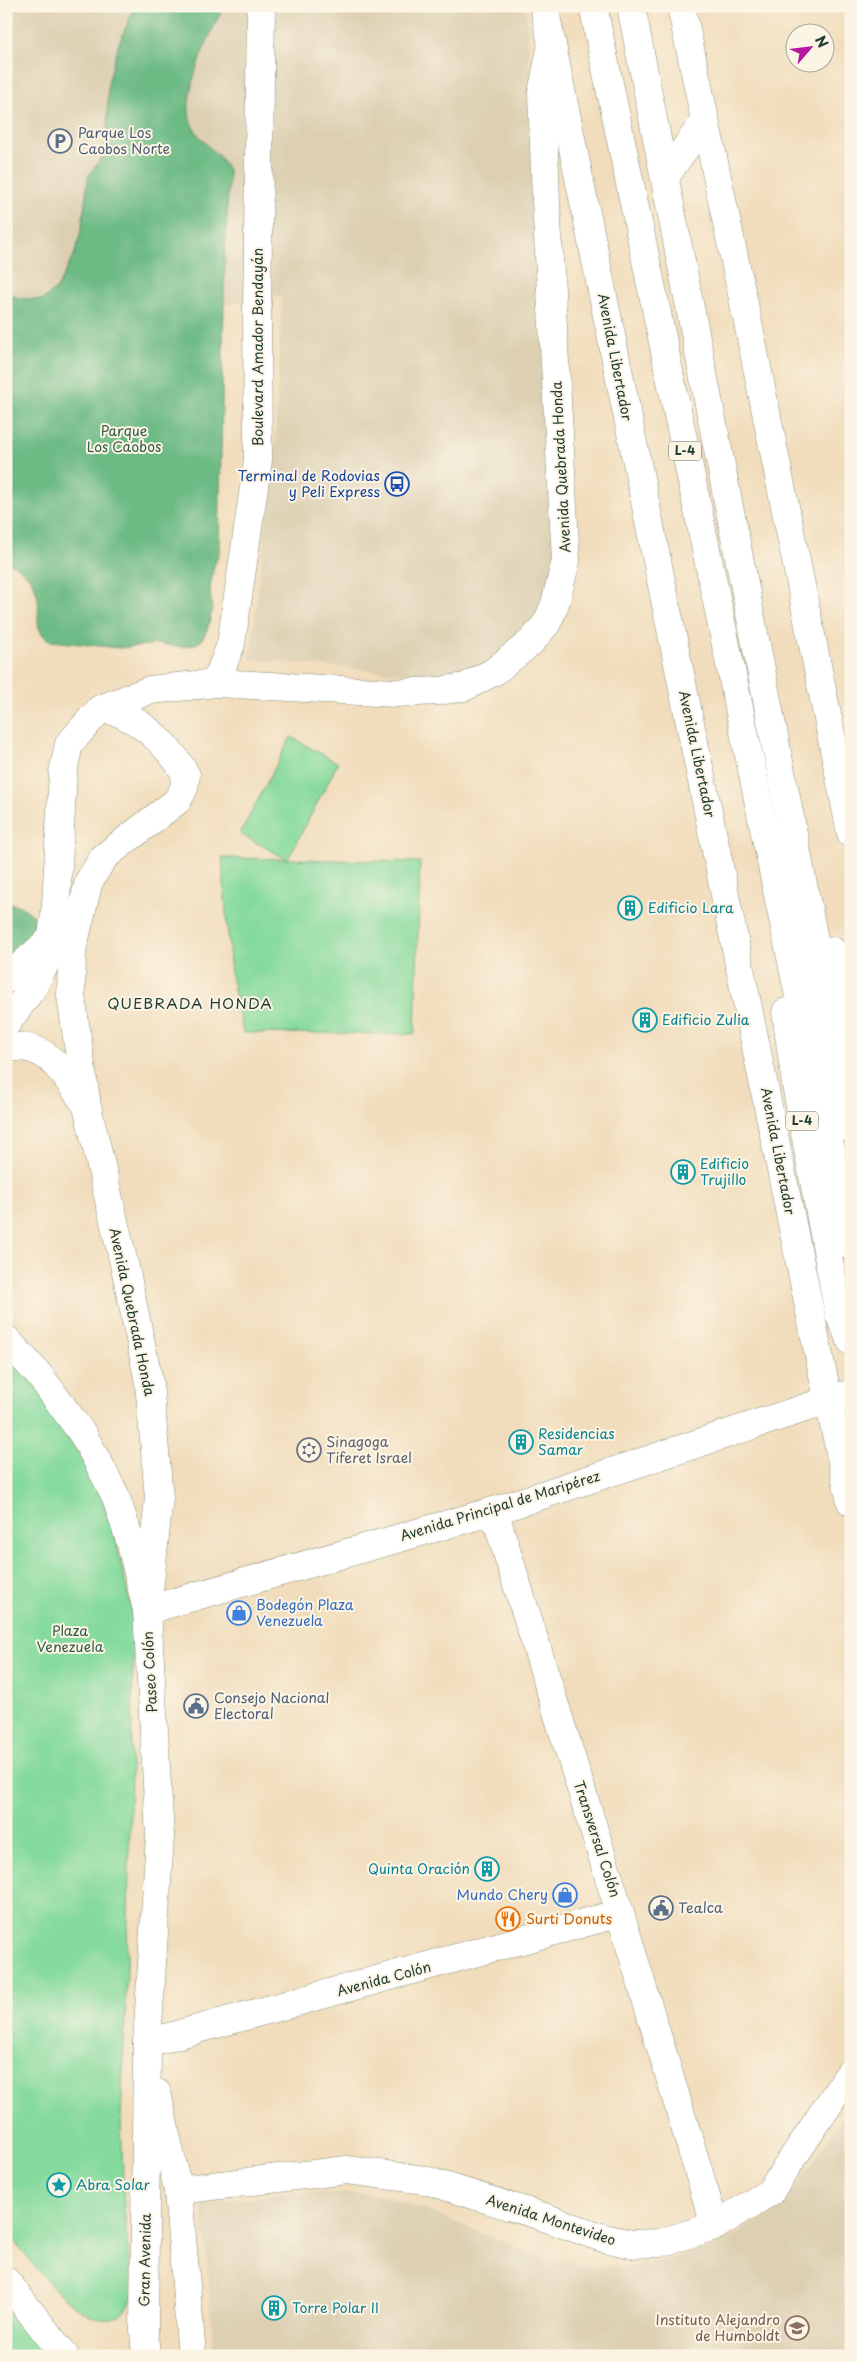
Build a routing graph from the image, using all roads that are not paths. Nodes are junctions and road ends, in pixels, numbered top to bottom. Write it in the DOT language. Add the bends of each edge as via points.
graph roads {
  1 [pos="260,6"];
  2 [pos="544,6"];
  3 [pos="593,6"];
  4 [pos="631,6"];
  5 [pos="681,6"];
  6 [pos="552,44"];
  7 [pos="705,120"];
  8 [pos="665,177"];
  9 [pos="762,676"];
  10 [pos="216,683"];
  11 [pos="100,709"];
  12 [pos="851,833"];
  13 [pos="778,896"];
  14 [pos="799,933"];
  15 [pos="52,938"];
  16 [pos="6,979"];
  17 [pos="851,1022"];
  18 [pos="6,1024"];
  19 [pos="6,1048"];
  20 [pos="87,1106"];
  21 [pos="851,1129"];
  22 [pos="851,1246"];
  23 [pos="6,1339"];
  24 [pos="851,1341"];
  25 [pos="840,1396"];
  26 [pos="844,1431"];
  27 [pos="851,1502"];
  28 [pos="494,1511"];
  29 [pos="147,1610"];
  30 [pos="620,1913"];
  31 [pos="147,2043"];
  32 [pos="851,2070"];
  33 [pos="178,2190"];
  34 [pos="715,2226"];
  35 [pos="6,2281"];
  36 [pos="66,2356"];
  37 [pos="146,2356"];
  38 [pos="192,2356"];
  1 -- 10 [label="street, Boulevard Amador Bendayán" via="258,460 230,644"];
  2 -- 6 [label="street, Avenida Libertador / L-4"];
  3 -- 13 [label="street, L-4"];
  4 -- 8 [label="street, L-4"];
  5 -- 7 [label="street"];
  6 -- 10 [label="street, Avenida Quebrada Honda" via="542,103 566,561 547,623 531,642 495,671 465,687 395,693"];
  6 -- 25 [label="street, Avenida Libertador / L-4"];
  7 -- 8 [label="street"];
  7 -- 12 [label="street"];
  8 -- 9 [label="street, L-4"];
  9 -- 14 [label="street, L-4"];
  9 -- 17 [label="street, L-4" via="784,748"];
  10 -- 11 [label="street, Avenida Quebrada Honda" via="150,690"];
  11 -- 15 [label="street, Avenida Quebrada Honda" via="69,744 63,772"];
  11 -- 20 [label="street, Avenida Quebrada Honda" via="121,713 158,740 186,775 177,801 104,857 89,881 72,951 70,996"];
  13 -- 14 [label="street, L-4"];
  13 -- 24 [label="street, L-4" via="780,971 796,1085 839,1314"];
  14 -- 21 [label="street, L-4"];
  14 -- 22 [label="street, L-4"];
  15 -- 16 [label="street"];
  15 -- 18 [label="street" via="34,986"];
  19 -- 20 [label="street, Avenida Quebrada Honda" via="27,1047 42,1052 53,1061"];
  20 -- 29 [label="street, Avenida Quebrada Honda" via="148,1382 159,1498"];
  23 -- 29 [label="street, Paseo Colón" via="40,1376 98,1460 130,1540"];
  25 -- 26 [label="street, Avenida Libertador / L-4"];
  25 -- 28 [label="street, Avenida Principal de Maripérez"];
  26 -- 27 [label="street, Avenida Libertador / L-4"];
  28 -- 29 [label="street, Avenida Principal de Maripérez"];
  28 -- 30 [label="street, Transversal Colón"];
  29 -- 31 [label="street, Paseo Colón" via="160,1836"];
  30 -- 31 [label="street, Avenida Colón"];
  30 -- 34 [label="street, Transversal Colón"];
  31 -- 33 [label="street"];
  31 -- 37 [label="street, Gran Avenida"];
  32 -- 34 [label="street, Avenida Montevideo" via="770,2192"];
  33 -- 34 [label="street, Avenida Montevideo" via="347,2170 426,2180 600,2237 632,2244 659,2243"];
  33 -- 38 [label="street"];
  35 -- 36 [label="street"];
}
